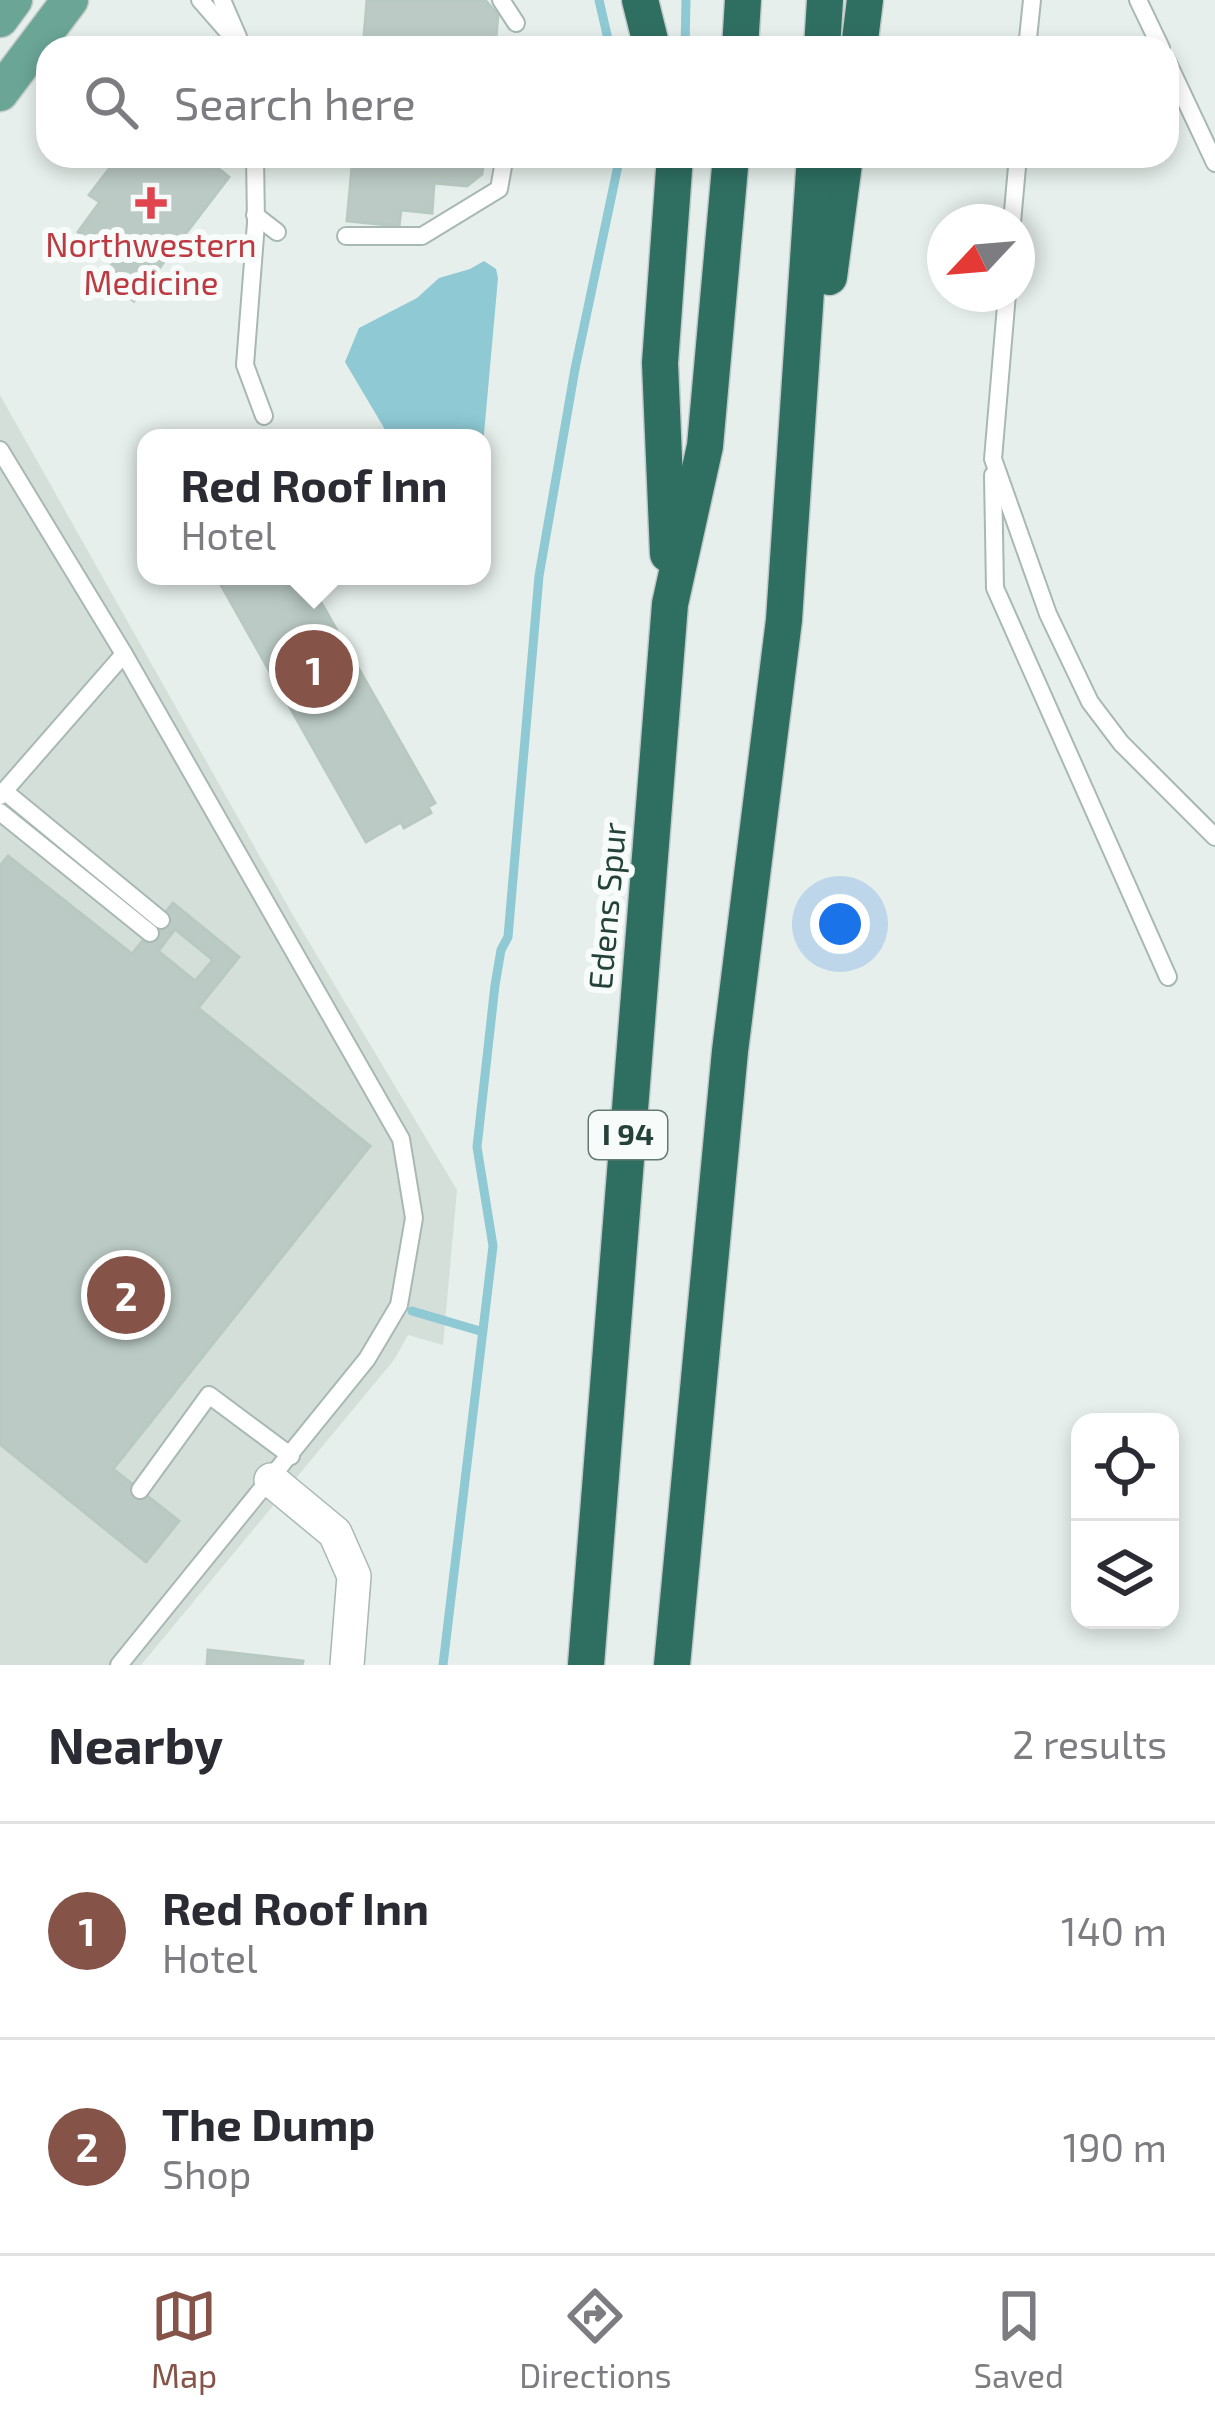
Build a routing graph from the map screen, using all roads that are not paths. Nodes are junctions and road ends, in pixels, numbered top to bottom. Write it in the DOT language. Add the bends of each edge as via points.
graph roads {
  1 [pos="14,0"];
  2 [pos="70,0"];
  3 [pos="221,0"];
  4 [pos="501,0"];
  5 [pos="640,0"];
  6 [pos="743,0"];
  7 [pos="825,0"];
  8 [pos="865,0"];
  9 [pos="1032,0"];
  10 [pos="1138,0"];
  11 [pos="196,6"];
  12 [pos="0,19"];
  13 [pos="516,23"];
  14 [pos="43,36"];
  15 [pos="230,36"];
  16 [pos="238,36"];
  17 [pos="649,36"];
  18 [pos="741,36"];
  19 [pos="823,36"];
  20 [pos="860,36"];
  21 [pos="1028,36"];
  22 [pos="1155,36"];
  23 [pos="36,45"];
  24 [pos="1179,86"];
  25 [pos="0,93"];
  26 [pos="1215,163"];
  27 [pos="255,168"];
  28 [pos="503,168"];
  29 [pos="674,168"];
  30 [pos="730,168"];
  31 [pos="814,168"];
  32 [pos="843,168"];
  33 [pos="1017,168"];
  34 [pos="1014,204"];
  35 [pos="256,214"];
  36 [pos="277,232"];
  37 [pos="346,236"];
  38 [pos="1005,312"];
  39 [pos="264,416"];
  40 [pos="0,450"];
  41 [pos="993,459"];
  42 [pos="670,604"];
  43 [pos="784,620"];
  44 [pos="124,654"];
  45 [pos="2,794"];
  46 [pos="0,812"];
  47 [pos="1215,837"];
  48 [pos="1168,977"];
  49 [pos="281,1468"];
  50 [pos="140,1490"];
  51 [pos="119,1665"];
  52 [pos="346,1665"];
  53 [pos="586,1665"];
  54 [pos="672,1665"];
  1 -- 12 [label="main road"];
  2 -- 14 [label="main road"];
  3 -- 16 [label="lane"];
  4 -- 13 [label="lane"];
  5 -- 17 [label="highway"];
  6 -- 18 [label="highway"];
  7 -- 19 [label="highway"];
  8 -- 20 [label="highway"];
  9 -- 21 [label="lane"];
  10 -- 22 [label="lane"];
  11 -- 15 [label="lane"];
  23 -- 25 [label="main road"];
  24 -- 26 [label="lane"];
  27 -- 35 [label="lane"];
  28 -- 37 [label="lane" via="500,189 422,236"];
  29 -- 42 [label="highway" via="660,363"];
  30 -- 42 [label="highway, Edens Spur / I 94" via="705,446"];
  31 -- 43 [label="highway"];
  32 -- 43 [label="highway"];
  33 -- 34 [label="lane"];
  35 -- 36 [label="lane"];
  35 -- 39 [label="lane" via="245,365"];
  38 -- 41 [label="lane"];
  40 -- 44 [label="lane"];
  41 -- 47 [label="lane" via="1048,614 1090,702"];
  41 -- 48 [label="lane" via="995,588"];
  42 -- 53 [label="highway, Edens Spur / I 94"];
  43 -- 54 [label="highway" via="730,1052"];
  44 -- 45 [label="lane"];
  44 -- 49 [label="lane" via="401,1138 414,1218 399,1305"];
  45 -- 46 [label="lane" via="155,926"];
  49 -- 50 [label="lane" via="209,1395"];
  49 -- 51 [label="lane"];
  49 -- 52 [label="street" via="335,1533 354,1576"];
}
